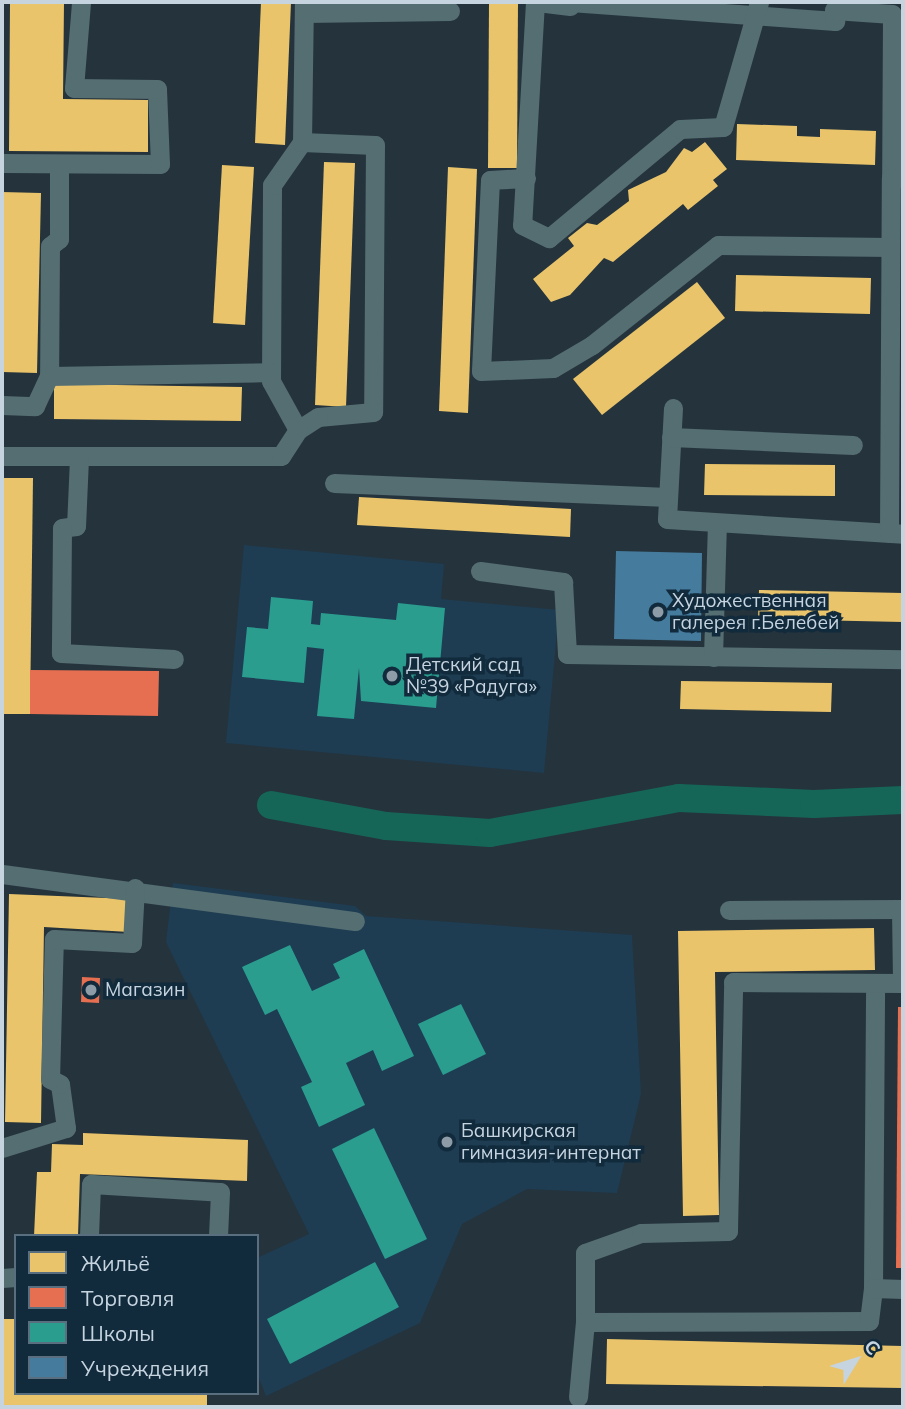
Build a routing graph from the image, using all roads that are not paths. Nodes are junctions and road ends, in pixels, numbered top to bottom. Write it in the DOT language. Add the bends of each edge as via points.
graph roads {
  1 [pos="81,2"];
  2 [pos="570,4"];
  3 [pos="304,7"];
  4 [pos="759,8"];
  5 [pos="450,11"];
  6 [pos="302,142"];
  7 [pos="2,163"];
  8 [pos="60,164"];
  9 [pos="526,178"];
  10 [pos="897,178"];
  11 [pos="890,247"];
  12 [pos="271,372"];
  13 [pos="49,376"];
  14 [pos="2,405"];
  15 [pos="673,408"];
  16 [pos="298,430"];
  17 [pos="671,437"];
  18 [pos="853,445"];
  19 [pos="2,456"];
  20 [pos="79,458"];
  21 [pos="334,482"];
  22 [pos="668,497"];
  23 [pos="717,523"];
  24 [pos="896,533"];
  25 [pos="480,571"];
  26 [pos="713,657"];
  27 [pos="174,659"];
  28 [pos="903,660"];
  29 [pos="2,874"];
  30 [pos="135,888"];
  31 [pos="729,910"];
  32 [pos="355,921"];
  33 [pos="875,983"];
  34 [pos="903,983"];
  35 [pos="2,1148"];
  36 [pos="89,1234"];
  37 [pos="218,1234"];
  38 [pos="873,1288"];
  39 [pos="903,1289"];
  40 [pos="585,1322"];
  41 [pos="578,1397"];
  1 -- 8 [label="street" via="74,88 157,89 160,164"];
  2 -- 4 [label="street"];
  2 -- 9 [label="street" via="535,2"];
  3 -- 5 [label="street"];
  3 -- 6 [label="street"];
  4 -- 9 [label="street" via="723,127 680,129 549,238 522,225"];
  4 -- 10 [label="street" via="835,20 834,10 892,14"];
  6 -- 12 [label="street" via="272,185"];
  6 -- 16 [label="street" via="375,145 373,412 318,417"];
  7 -- 8 [label="street"];
  8 -- 13 [label="street" via="59,239 50,246"];
  9 -- 11 [label="street" via="490,180 481,371 553,368 592,345 718,245"];
  10 -- 11 [label="street"];
  11 -- 24 [label="street"];
  12 -- 13 [label="street"];
  12 -- 16 [label="street"];
  13 -- 14 [label="street" via="35,405"];
  15 -- 17 [label="street"];
  16 -- 20 [label="street" via="281,456"];
  17 -- 18 [label="street"];
  17 -- 22 [label="street"];
  19 -- 20 [label="street"];
  20 -- 27 [label="street" via="76,526 62,528 61,653"];
  21 -- 22 [label="street"];
  22 -- 23 [label="street" via="667,519"];
  23 -- 24 [label="street"];
  23 -- 26 [label="street"];
  25 -- 26 [label="street" via="563,582 567,654"];
  26 -- 28 [label="street"];
  29 -- 30 [label="street"];
  30 -- 32 [label="street"];
  30 -- 35 [label="street" via="132,943 54,939 50,1079 60,1084 66,1128"];
  31 -- 34 [label="street" via="901,909"];
  33 -- 34 [label="street"];
  33 -- 38 [label="street"];
  33 -- 40 [label="street" via="733,982 728,1231 641,1233 585,1253"];
  36 -- 37 [label="street" via="91,1184 220,1192"];
  38 -- 39 [label="street"];
  38 -- 40 [label="street" via="869,1321"];
  40 -- 41 [label="street"];
}
